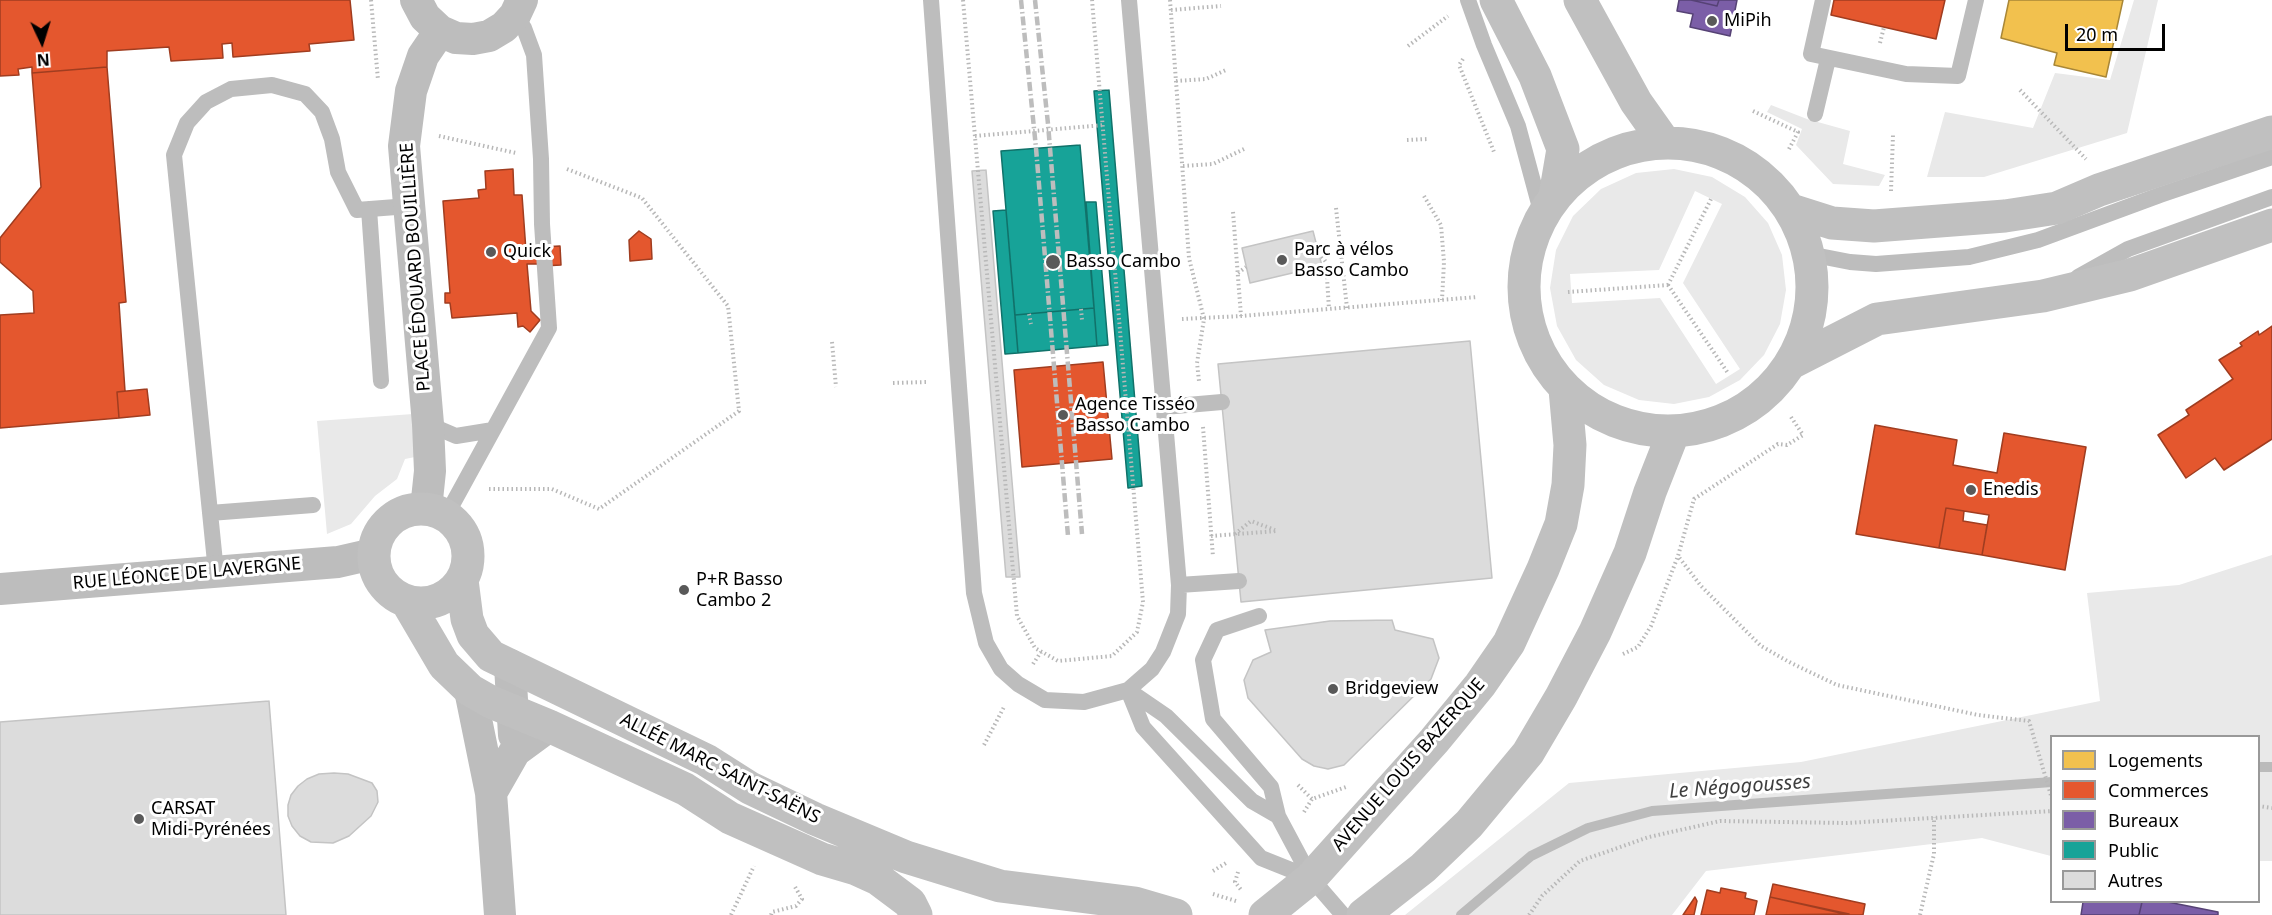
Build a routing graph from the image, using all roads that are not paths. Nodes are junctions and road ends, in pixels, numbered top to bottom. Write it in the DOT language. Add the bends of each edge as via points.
graph roads {
  1 [pos="416,0"];
  2 [pos="931,0"];
  3 [pos="1129,0"];
  4 [pos="1468,0"];
  5 [pos="1496,0"];
  6 [pos="1580,0"];
  7 [pos="1823,0"];
  8 [pos="1976,0"];
  9 [pos="519,8"];
  10 [pos="440,31"];
  11 [pos="1828,58"];
  12 [pos="1815,114"];
  13 [pos="2272,132"];
  14 [pos="1665,143"];
  15 [pos="2272,158"];
  16 [pos="2272,197"];
  17 [pos="410,206"];
  18 [pos="1549,206"];
  19 [pos="369,209"];
  20 [pos="1791,210"];
  21 [pos="2272,225"];
  22 [pos="1809,254"];
  23 [pos="2043,296"];
  24 [pos="1791,363"];
  25 [pos="381,381"];
  26 [pos="1565,389"];
  27 [pos="1222,402"];
  28 [pos="1164,407"];
  29 [pos="428,424"];
  30 [pos="493,430"];
  31 [pos="1674,431"];
  32 [pos="313,505"];
  33 [pos="436,512"];
  34 [pos="210,513"];
  35 [pos="374,554"];
  36 [pos="216,572"];
  37 [pos="462,580"];
  38 [pos="1239,581"];
  39 [pos="1179,585"];
  40 [pos="0,589"];
  41 [pos="407,602"];
  42 [pos="1259,616"];
  43 [pos="510,665"];
  44 [pos="470,690"];
  45 [pos="1128,690"];
  46 [pos="513,711"];
  47 [pos="549,726"];
  48 [pos="515,751"];
  49 [pos="490,793"];
  50 [pos="1278,816"];
  51 [pos="1311,878"];
  52 [pos="1251,904"];
  53 [pos="500,915"];
  54 [pos="916,915"];
  55 [pos="1176,915"];
  56 [pos="1292,915"];
  57 [pos="1343,915"];
  58 [pos="1363,915"];
  1 -- 10 [label="street" via="424,17"];
  2 -- 45 [label="lane" via="974,593 986,644 1001,669 1045,700 1084,702"];
  3 -- 28 [label="lane"];
  4 -- 18 [label="lane"];
  5 -- 18 [label="main road" via="1534,76 1563,149"];
  6 -- 14 [label="main road" via="1631,93"];
  7 -- 11 [label="lane" via="1811,54"];
  8 -- 11 [label="lane" via="1958,76 1906,74"];
  9 -- 10 [label="street" via="504,27 489,36 456,38"];
  9 -- 30 [label="lane" via="534,56 549,328"];
  10 -- 17 [label="street, PLACE ÉDOUARD BOUILLIÈRE" via="423,56 411,91 404,146"];
  11 -- 12 [label="lane"];
  13 -- 20 [label="main road" via="2057,208 2015,215 1886,225 1832,223"];
  14 -- 18 [label="main road" via="1631,147 1597,162 1576,176"];
  14 -- 20 [label="main road" via="1699,146 1731,157 1765,180"];
  15 -- 22 [label="lane" via="2038,240 1969,257 1876,264"];
  16 -- 23 [label="lane" via="2128,249"];
  17 -- 19 [label="lane"];
  17 -- 29 [label="street, PLACE ÉDOUARD BOUILLIÈRE"];
  18 -- 26 [label="main road" via="1531,240 1524,272 1526,312 1535,344"];
  19 -- 25 [label="lane"];
  19 -- 34 [label="lane" via="357,210 338,172 322,112 305,94 272,85 231,89 206,102 187,123 174,155"];
  20 -- 22 [label="main road"];
  21 -- 23 [label="main road" via="2130,274"];
  22 -- 24 [label="main road" via="1813,287 1807,329"];
  23 -- 24 [label="main road" via="1877,320"];
  24 -- 31 [label="main road" via="1751,406 1713,424"];
  26 -- 31 [label="main road" via="1609,419 1638,428"];
  26 -- 51 [label="main road, AVENUE LOUIS BAZERQUE" via="1570,445 1561,524 1509,643 1434,741"];
  27 -- 28 [label="lane"];
  28 -- 39 [label="lane"];
  29 -- 30 [label="lane" via="456,436"];
  29 -- 33 [label="street, PLACE ÉDOUARD BOUILLIÈRE"];
  30 -- 33 [label="lane" via="465,483"];
  31 -- 58 [label="main road" via="1630,553 1595,632 1528,753 1469,824 1423,868"];
  32 -- 34 [label="lane"];
  33 -- 35 [label="main road" via="407,511 390,520 379,536"];
  33 -- 37 [label="main road" via="455,522 466,541 469,561"];
  34 -- 36 [label="lane"];
  35 -- 36 [label="street, RUE LÉONCE DE LAVERGNE" via="338,562"];
  35 -- 41 [label="main road" via="382,583"];
  36 -- 40 [label="street, RUE LÉONCE DE LAVERGNE"];
  37 -- 41 [label="main road" via="452,593 438,601"];
  37 -- 43 [label="main road, ALLÉE MARC SAINT-SAËNS" via="473,635 491,656"];
  38 -- 39 [label="lane"];
  39 -- 45 [label="lane" via="1178,614 1163,652 1152,669"];
  41 -- 44 [label="main road, ALLÉE MARC SAINT-SAËNS" via="444,665"];
  42 -- 50 [label="lane" via="1218,630 1203,660 1213,719 1271,787"];
  43 -- 46 [label="street"];
  43 -- 55 [label="main road, ALLÉE MARC SAINT-SAËNS" via="706,760 750,788 906,857 1000,886 1135,903"];
  44 -- 46 [label="main road, ALLÉE MARC SAINT-SAËNS"];
  44 -- 49 [label="street"];
  45 -- 50 [label="lane" via="1166,716 1252,801"];
  45 -- 51 [label="lane" via="1143,727 1261,858"];
  46 -- 47 [label="main road, ALLÉE MARC SAINT-SAËNS"];
  46 -- 48 [label="street"];
  47 -- 48 [label="street"];
  47 -- 54 [label="main road, ALLÉE MARC SAINT-SAËNS" via="685,789 729,818 878,879 909,903"];
  48 -- 49 [label="street"];
  49 -- 53 [label="street"];
  50 -- 51 [label="lane"];
  51 -- 52 [label="main road, AVENUE LOUIS BAZERQUE"];
  51 -- 56 [label="street"];
  51 -- 57 [label="lane"];
}
